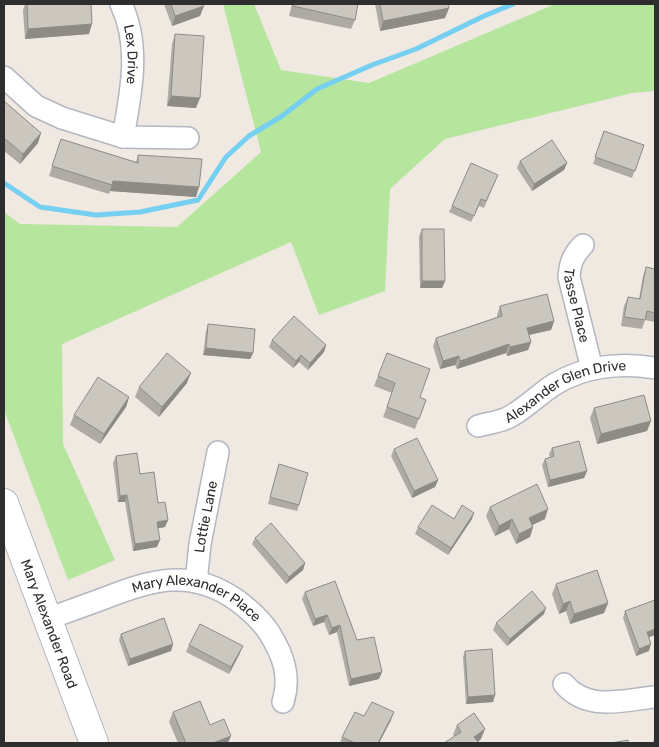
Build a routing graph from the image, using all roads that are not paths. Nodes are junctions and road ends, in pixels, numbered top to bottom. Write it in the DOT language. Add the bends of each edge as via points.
graph roads {
  1 [pos="121,4"];
  2 [pos="4,77"];
  3 [pos="123,137"];
  4 [pos="188,138"];
  5 [pos="583,245"];
  6 [pos="655,368"];
  7 [pos="592,369"];
  8 [pos="478,426"];
  9 [pos="218,452"];
  10 [pos="4,503"];
  11 [pos="196,582"];
  12 [pos="48,619"];
  13 [pos="564,684"];
  14 [pos="655,697"];
  15 [pos="283,702"];
  16 [pos="94,743"];
  1 -- 3 [label="street, Lex Drive" via="129,24 133,74"];
  2 -- 3 [label="street" via="36,106 62,118"];
  3 -- 4 [label="street"];
  5 -- 7 [label="street, Tasse Place" via="570,264 569,277"];
  6 -- 7 [label="street, Alexander Glen Drive" via="627,365"];
  7 -- 8 [label="street, Alexander Glen Drive" via="554,384 510,417"];
  9 -- 11 [label="street, Lottie Lane"];
  10 -- 12 [label="street, Mary Alexander Road"];
  11 -- 12 [label="street, Mary Alexander Place" via="150,582"];
  11 -- 15 [label="street, Mary Alexander Place" via="230,595 249,608 266,627 279,648 287,676"];
  12 -- 16 [label="street, Mary Alexander Road"];
  13 -- 14 [label="street" via="587,701 602,703"];
}
